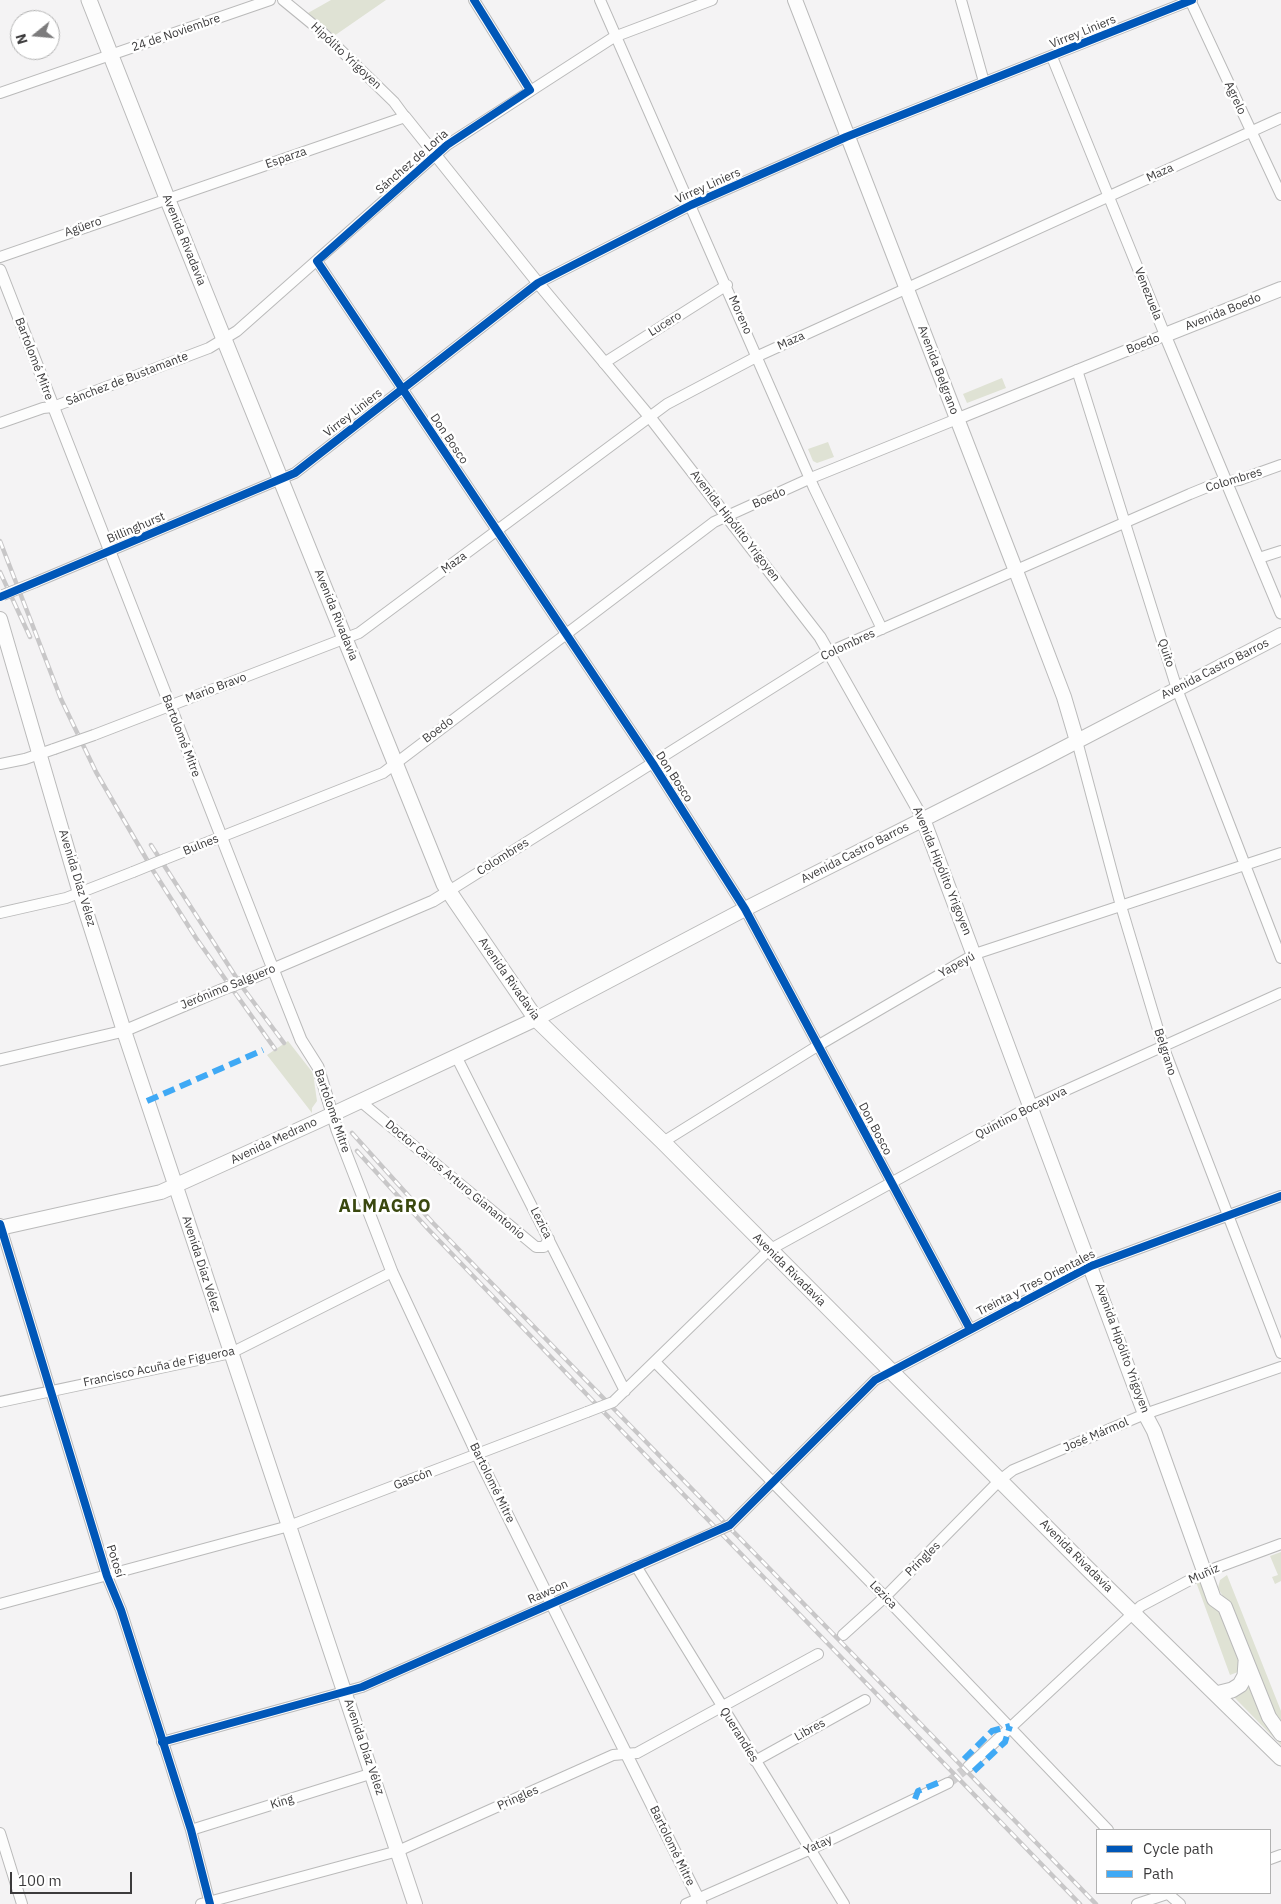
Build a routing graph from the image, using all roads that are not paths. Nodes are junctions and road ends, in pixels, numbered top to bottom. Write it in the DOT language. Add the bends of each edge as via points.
graph roads {
  1 [pos="90,0"];
  2 [pos="270,0"];
  3 [pos="283,0"];
  4 [pos="474,0"];
  5 [pos="600,0"];
  6 [pos="712,0"];
  7 [pos="795,0"];
  8 [pos="961,0"];
  9 [pos="1191,0"];
  10 [pos="614,37"];
  11 [pos="111,56"];
  12 [pos="1052,57"];
  13 [pos="984,82"];
  14 [pos="530,90"];
  15 [pos="0,93"];
  16 [pos="405,117"];
  17 [pos="1281,118"];
  18 [pos="1250,132"];
  19 [pos="846,137"];
  20 [pos="436,155"];
  21 [pos="1281,195"];
  22 [pos="1108,197"];
  23 [pos="167,198"];
  24 [pos="691,205"];
  25 [pos="0,257"];
  26 [pos="317,261"];
  27 [pos="0,270"];
  28 [pos="538,283"];
  29 [pos="727,285"];
  30 [pos="1281,289"];
  31 [pos="906,290"];
  32 [pos="1165,335"];
  33 [pos="224,339"];
  34 [pos="758,356"];
  35 [pos="604,363"];
  36 [pos="1077,370"];
  37 [pos="402,389"];
  38 [pos="53,407"];
  39 [pos="649,416"];
  40 [pos="957,419"];
  41 [pos="0,424"];
  42 [pos="1281,465"];
  43 [pos="811,478"];
  44 [pos="281,479"];
  45 [pos="1228,482"];
  46 [pos="727,516"];
  47 [pos="1125,524"];
  48 [pos="497,532"];
  49 [pos="1281,551"];
  50 [pos="109,552"];
  51 [pos="1259,558"];
  52 [pos="1016,571"];
  53 [pos="2,596"];
  54 [pos="1281,612"];
  55 [pos="0,619"];
  56 [pos="882,629"];
  57 [pos="566,634"];
  58 [pos="1281,635"];
  59 [pos="345,639"];
  60 [pos="829,652"];
  61 [pos="1177,688"];
  62 [pos="1064,697"];
  63 [pos="169,706"];
  64 [pos="1068,712"];
  65 [pos="1117,720"];
  66 [pos="1077,741"];
  67 [pos="40,754"];
  68 [pos="1039,761"];
  69 [pos="396,762"];
  70 [pos="0,764"];
  71 [pos="652,764"];
  72 [pos="924,819"];
  73 [pos="220,837"];
  74 [pos="1281,853"];
  75 [pos="1245,865"];
  76 [pos="449,892"];
  77 [pos="80,893"];
  78 [pos="1121,906"];
  79 [pos="745,908"];
  80 [pos="0,913"];
  81 [pos="975,954"];
  82 [pos="1281,958"];
  83 [pos="273,969"];
  84 [pos="1281,993"];
  85 [pos="536,1019"];
  86 [pos="124,1031"];
  87 [pos="819,1045"];
  88 [pos="1163,1046"];
  89 [pos="456,1056"];
  90 [pos="0,1060"];
  91 [pos="360,1101"];
  92 [pos="1031,1106"];
  93 [pos="332,1115"];
  94 [pos="663,1142"];
  95 [pos="890,1182"];
  96 [pos="176,1187"];
  97 [pos="1281,1196"];
  98 [pos="1227,1215"];
  99 [pos="0,1226"];
  100 [pos="549,1239"];
  101 [pos="769,1250"];
  102 [pos="1091,1266"];
  103 [pos="392,1272"];
  104 [pos="970,1329"];
  105 [pos="231,1353"];
  106 [pos="1281,1353"];
  107 [pos="655,1362"];
  108 [pos="1281,1367"];
  109 [pos="891,1372"];
  110 [pos="52,1390"];
  111 [pos="625,1391"];
  112 [pos="0,1402"];
  113 [pos="1145,1414"];
  114 [pos="477,1454"];
  115 [pos="1000,1480"];
  116 [pos="773,1482"];
  117 [pos="289,1526"];
  118 [pos="1281,1544"];
  119 [pos="636,1566"];
  120 [pos="1205,1572"];
  121 [pos="107,1576"];
  122 [pos="885,1597"];
  123 [pos="552,1602"];
  124 [pos="0,1604"];
  125 [pos="1132,1612"];
  126 [pos="843,1635"];
  127 [pos="818,1654"];
  128 [pos="1246,1662"];
  129 [pos="345,1693"];
  130 [pos="1216,1694"];
  131 [pos="865,1700"];
  132 [pos="722,1707"];
  133 [pos="1010,1726"];
  134 [pos="1281,1734"];
  135 [pos="162,1742"];
  136 [pos="627,1754"];
  137 [pos="1281,1758"];
  138 [pos="755,1761"];
  139 [pos="968,1767"];
  140 [pos="373,1773"];
  141 [pos="948,1783"];
  142 [pos="1107,1829"];
  143 [pos="191,1830"];
  144 [pos="0,1834"];
  145 [pos="811,1849"];
  146 [pos="398,1852"];
  147 [pos="1166,1894"];
  148 [pos="1170,1894"];
  149 [pos="700,1901"];
  150 [pos="207,1903"];
  151 [pos="22,1904"];
  152 [pos="415,1904"];
  153 [pos="686,1904"];
  154 [pos="844,1904"];
  155 [pos="1137,1904"];
  156 [pos="1180,1904"];
  1 -- 11 [label="main road, Avenida Rivadavia"];
  2 -- 11 [label="street, 24 de Noviembre"];
  3 -- 16 [label="street, Hipólito Yrigoyen" via="322,32 394,102"];
  4 -- 14 [label="street"];
  5 -- 10 [label="street, Moreno"];
  6 -- 10 [label="street, Sánchez de Loria"];
  7 -- 19 [label="main road, Avenida Belgrano"];
  8 -- 13 [label="street"];
  9 -- 12 [label="street, Virrey Liniers"];
  9 -- 18 [label="street, Agrelo"];
  10 -- 14 [label="street, Sánchez de Loria"];
  10 -- 24 [label="street, Moreno"];
  11 -- 15 [label="street, 24 de Noviembre"];
  11 -- 23 [label="main road, Avenida Rivadavia"];
  12 -- 13 [label="street, Virrey Liniers"];
  12 -- 22 [label="street, Venezuela"];
  13 -- 19 [label="street, Virrey Liniers"];
  14 -- 20 [label="street, Sánchez de Loria"];
  16 -- 20 [label="street, Avenida Hipólito Yrigoyen"];
  16 -- 23 [label="street, Esparza"];
  17 -- 18 [label="street, Maza"];
  18 -- 21 [label="street, Agrelo"];
  18 -- 22 [label="street, Maza"];
  19 -- 24 [label="street, Virrey Liniers"];
  19 -- 31 [label="main road, Avenida Belgrano"];
  20 -- 26 [label="street, Sánchez de Loria"];
  20 -- 28 [label="street, Avenida Hipólito Yrigoyen"];
  22 -- 31 [label="street, Maza"];
  22 -- 32 [label="street, Venezuela"];
  23 -- 25 [label="street, Agüero"];
  23 -- 33 [label="main road, Avenida Rivadavia"];
  24 -- 28 [label="street, Virrey Liniers"];
  24 -- 29 [label="street, Moreno"];
  26 -- 33 [label="street, Sánchez de Loria"];
  26 -- 37 [label="street, Don Bosco"];
  27 -- 38 [label="street, Bartolomé Mitre"];
  28 -- 35 [label="street, Avenida Hipólito Yrigoyen"];
  28 -- 37 [label="street, Virrey Liniers"];
  29 -- 34 [label="street, Moreno"];
  29 -- 35 [label="street, Lucero"];
  30 -- 32 [label="main road, Avenida Boedo"];
  31 -- 34 [label="street, Maza"];
  31 -- 40 [label="main road, Avenida Belgrano"];
  32 -- 36 [label="street, Boedo"];
  32 -- 45 [label="street, Venezuela"];
  33 -- 38 [label="street, Sánchez de Bustamante" via="210,348"];
  33 -- 44 [label="main road, Avenida Rivadavia"];
  34 -- 39 [label="street, Maza"];
  34 -- 43 [label="street, Moreno"];
  35 -- 39 [label="street, Avenida Hipólito Yrigoyen"];
  36 -- 40 [label="street, Boedo"];
  36 -- 47 [label="street, Quito"];
  37 -- 44 [label="street, Virrey Liniers" via="295,473"];
  37 -- 48 [label="street, Don Bosco"];
  38 -- 41 [label="street, Sánchez de Bustamante"];
  38 -- 50 [label="street, Bartolomé Mitre"];
  39 -- 46 [label="street, Avenida Hipólito Yrigoyen"];
  39 -- 48 [label="street, Maza"];
  40 -- 43 [label="street, Boedo"];
  40 -- 52 [label="main road, Avenida Belgrano"];
  42 -- 45 [label="street, Colombres"];
  43 -- 46 [label="street, Boedo"];
  43 -- 56 [label="street, Moreno"];
  44 -- 50 [label="street, Billinghurst"];
  44 -- 59 [label="main road, Avenida Rivadavia"];
  45 -- 47 [label="street, Colombres" via="1208,487"];
  45 -- 51 [label="street, Venezuela"];
  46 -- 57 [label="street, Boedo" via="714,522"];
  46 -- 60 [label="street, Avenida Hipólito Yrigoyen"];
  47 -- 52 [label="street, Colombres"];
  47 -- 61 [label="street, Quito"];
  48 -- 57 [label="street, Don Bosco"];
  48 -- 59 [label="street, Maza" via="359,633"];
  49 -- 51 [label="street"];
  50 -- 53 [label="street, Billinghurst, bridge"];
  50 -- 63 [label="street, Bartolomé Mitre"];
  51 -- 54 [label="street, Venezuela"];
  52 -- 56 [label="street, Colombres"];
  52 -- 62 [label="main road, Avenida Belgrano"];
  55 -- 67 [label="main road, Avenida Díaz Vélez"];
  56 -- 60 [label="street, Colombres"];
  57 -- 69 [label="street, Boedo"];
  57 -- 71 [label="street, Don Bosco"];
  58 -- 61 [label="main road, Avenida Castro Barros"];
  59 -- 63 [label="street, Mario Bravo"];
  59 -- 69 [label="main road, Avenida Rivadavia"];
  60 -- 71 [label="street, Colombres"];
  60 -- 72 [label="street, Avenida Hipólito Yrigoyen"];
  61 -- 65 [label="main road, Avenida Castro Barros"];
  61 -- 75 [label="street, Quito"];
  62 -- 64 [label="main road, Avenida Belgrano"];
  62 -- 65 [label="main road" via="1084,726"];
  63 -- 67 [label="street, Mario Bravo, bridge"];
  63 -- 73 [label="street, Bartolomé Mitre"];
  64 -- 66 [label="main road, Avenida Belgrano"];
  64 -- 68 [label="main road" via="1064,738"];
  65 -- 66 [label="main road, Avenida Castro Barros"];
  66 -- 68 [label="main road, Avenida Castro Barros"];
  66 -- 78 [label="street, Belgrano"];
  67 -- 70 [label="street, Mario Bravo"];
  67 -- 77 [label="main road, Avenida Díaz Vélez"];
  68 -- 72 [label="main road, Avenida Castro Barros"];
  69 -- 73 [label="street, Bulnes" via="383,773"];
  69 -- 76 [label="main road, Avenida Rivadavia"];
  71 -- 76 [label="street, Colombres"];
  71 -- 79 [label="street, Don Bosco"];
  72 -- 79 [label="main road, Avenida Castro Barros"];
  72 -- 81 [label="main road, Avenida Hipólito Yrigoyen"];
  73 -- 77 [label="street, Bulnes, bridge"];
  73 -- 83 [label="street, Bartolomé Mitre"];
  74 -- 75 [label="street, Yapeyú"];
  75 -- 78 [label="street, Yapeyú"];
  75 -- 82 [label="street, Quito"];
  76 -- 83 [label="street, Jerónimo Salguero"];
  76 -- 85 [label="main road, Avenida Rivadavia"];
  77 -- 80 [label="street, Bulnes"];
  77 -- 86 [label="main road, Avenida Díaz Vélez"];
  78 -- 81 [label="street, Yapeyú"];
  78 -- 88 [label="street, Belgrano"];
  79 -- 85 [label="main road, Avenida Castro Barros"];
  79 -- 87 [label="street, Don Bosco"];
  81 -- 87 [label="street, Yapeyú"];
  81 -- 92 [label="main road, Avenida Hipólito Yrigoyen"];
  83 -- 86 [label="street, Jerónimo Salguero, bridge"];
  83 -- 93 [label="street, Bartolomé Mitre" via="301,1040 318,1067"];
  84 -- 88 [label="street, Quintino Bocayuva"];
  85 -- 89 [label="main road, Avenida Medrano"];
  85 -- 94 [label="main road, Avenida Rivadavia"];
  86 -- 90 [label="street, Jerónimo Salguero"];
  86 -- 96 [label="main road, Avenida Díaz Vélez"];
  87 -- 94 [label="street, Yapeyú"];
  87 -- 95 [label="street, Don Bosco"];
  88 -- 92 [label="street, Quintino Bocayuva"];
  88 -- 98 [label="street, Belgrano"];
  89 -- 91 [label="main road, Avenida Medrano"];
  89 -- 100 [label="street, Lezica"];
  91 -- 93 [label="main road, Avenida Medrano"];
  91 -- 100 [label="street, Doctor Carlos Arturo Gianantonio" via="536,1247 544,1247"];
  92 -- 95 [label="street, Quintino Bocayuva"];
  92 -- 102 [label="main road, Avenida Hipólito Yrigoyen"];
  93 -- 96 [label="main road, Avenida Medrano"];
  93 -- 103 [label="street, Bartolomé Mitre"];
  94 -- 101 [label="main road, Avenida Rivadavia"];
  95 -- 101 [label="street, Quintino Bocayuva"];
  95 -- 104 [label="street, Don Bosco"];
  96 -- 99 [label="main road, Avenida Medrano"];
  96 -- 105 [label="main road, Avenida Díaz Vélez"];
  97 -- 98 [label="street, Treinta y Tres Orientales"];
  98 -- 102 [label="street, Treinta y Tres Orientales"];
  98 -- 106 [label="street, Belgrano"];
  99 -- 110 [label="street, Potosí"];
  100 -- 111 [label="street, Lezica"];
  101 -- 107 [label="street, Gascón"];
  101 -- 109 [label="main road, Avenida Rivadavia"];
  102 -- 104 [label="street, Treinta y Tres Orientales"];
  102 -- 113 [label="main road, Avenida Hipólito Yrigoyen"];
  103 -- 105 [label="street, Francisco Acuña de Figueroa"];
  103 -- 114 [label="street, Bartolomé Mitre"];
  104 -- 109 [label="street, Treinta y Tres Orientales"];
  105 -- 110 [label="street, Francisco Acuña de Figueroa"];
  105 -- 117 [label="main road, Avenida Díaz Vélez"];
  107 -- 111 [label="street, Gascón"];
  107 -- 116 [label="street, Lezica"];
  108 -- 113 [label="street, José Mármol"];
  109 -- 115 [label="main road, Avenida Rivadavia"];
  109 -- 116 [label="street, Rawson" via="875,1380"];
  110 -- 112 [label="street, Francisco Acuña de Figueroa"];
  110 -- 121 [label="street, Potosí"];
  111 -- 114 [label="street, Gascón, bridge" via="613,1402"];
  113 -- 115 [label="street, José Mármol" via="1013,1470"];
  113 -- 120 [label="main road, Avenida Hipólito Yrigoyen" via="1154,1430"];
  114 -- 117 [label="street, Gascón"];
  114 -- 123 [label="street, Bartolomé Mitre"];
  115 -- 122 [label="street, Pringles"];
  115 -- 125 [label="main road, Avenida Rivadavia"];
  116 -- 119 [label="street, Rawson, bridge" via="730,1524"];
  116 -- 122 [label="street, Lezica"];
  117 -- 121 [label="street, Gascón"];
  117 -- 129 [label="main road, Avenida Díaz Vélez"];
  118 -- 120 [label="street, Muñiz"];
  119 -- 123 [label="street, Rawson"];
  119 -- 132 [label="street, Querandíes"];
  120 -- 125 [label="street, Muñiz"];
  120 -- 128 [label="main road, Avenida Hipólito Yrigoyen" via="1216,1601 1225,1608"];
  121 -- 124 [label="street, Gascón"];
  121 -- 135 [label="street, Potosí" via="121,1610"];
  122 -- 126 [label="street, Pringles"];
  122 -- 133 [label="street, Lezica"];
  123 -- 129 [label="street, Rawson"];
  123 -- 136 [label="street, Bartolomé Mitre"];
  125 -- 130 [label="main road, Avenida Rivadavia"];
  125 -- 133 [label="street"];
  127 -- 132 [label="street, Pringles"];
  128 -- 130 [label="main road" via="1245,1676 1240,1685"];
  128 -- 134 [label="main road, Avenida Hipólito Yrigoyen" via="1269,1717"];
  129 -- 135 [label="street, Rawson"];
  129 -- 140 [label="main road, Avenida Díaz Vélez"];
  130 -- 137 [label="main road, Avenida Rivadavia"];
  131 -- 138 [label="street, Libres"];
  132 -- 136 [label="street, Pringles" via="637,1754"];
  132 -- 138 [label="street, Querandíes"];
  133 -- 139 [label="street"];
  133 -- 142 [label="street, Lezica"];
  135 -- 143 [label="street, Potosí"];
  136 -- 146 [label="street, Pringles" via="613,1755"];
  136 -- 149 [label="street, Bartolomé Mitre"];
  138 -- 145 [label="street, Querandíes"];
  140 -- 143 [label="street, King"];
  140 -- 146 [label="main road, Avenida Díaz Vélez"];
  141 -- 145 [label="street, Yatay"];
  143 -- 150 [label="street, Potosí"];
  144 -- 151 [label="street"];
  145 -- 149 [label="street, Yatay"];
  145 -- 154 [label="street, Querandíes"];
  146 -- 150 [label="street, Pringles"];
  146 -- 152 [label="main road, Avenida Díaz Vélez"];
  147 -- 155 [label="street"];
  148 -- 156 [label="street"];
  149 -- 153 [label="street, Yatay"];
}
